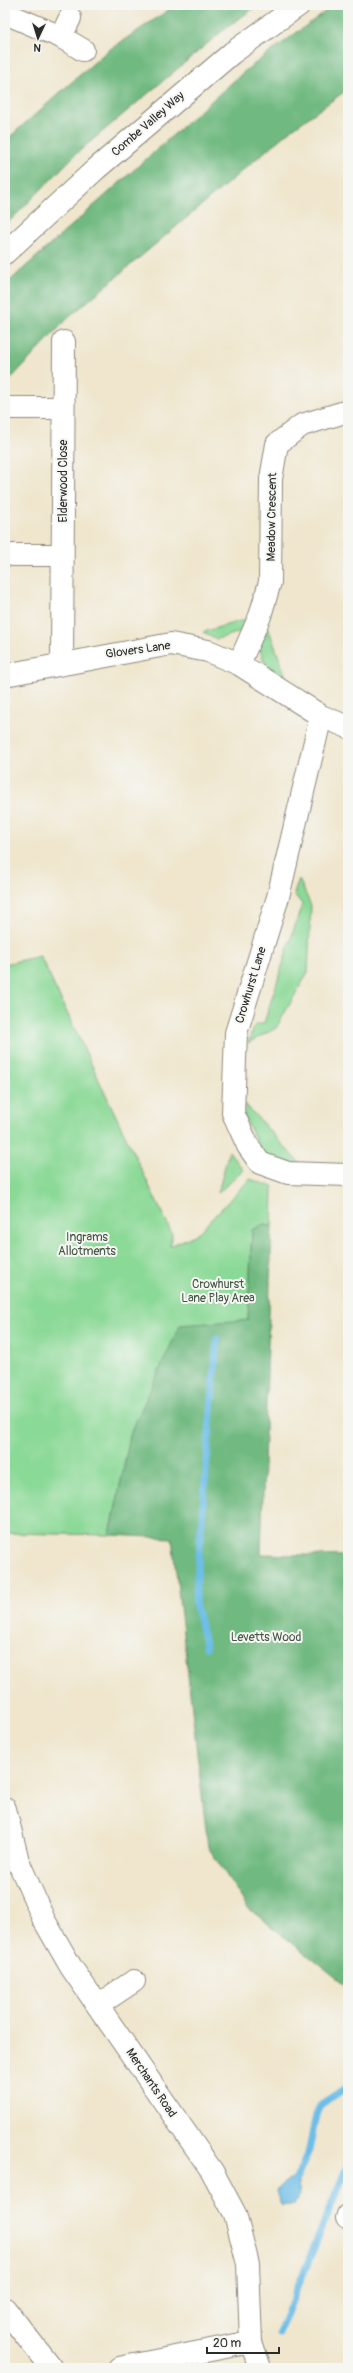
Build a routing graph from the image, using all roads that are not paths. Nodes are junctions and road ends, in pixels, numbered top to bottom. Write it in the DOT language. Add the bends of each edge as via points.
graph roads {
  1 [pos="299,5"];
  2 [pos="5,13"];
  3 [pos="70,18"];
  4 [pos="61,37"];
  5 [pos="83,50"];
  6 [pos="5,253"];
  7 [pos="64,342"];
  8 [pos="8,408"];
  9 [pos="63,408"];
  10 [pos="348,411"];
  11 [pos="13,555"];
  12 [pos="62,555"];
  13 [pos="62,663"];
  14 [pos="239,664"];
  15 [pos="5,674"];
  16 [pos="321,716"];
  17 [pos="348,727"];
  18 [pos="348,1175"];
  19 [pos="5,1809"];
  20 [pos="11,1863"];
  21 [pos="134,1981"];
  22 [pos="98,2005"];
  23 [pos="5,2309"];
  24 [pos="251,2342"];
  25 [pos="51,2368"];
  26 [pos="119,2368"];
  27 [pos="260,2368"];
  1 -- 6 [label="street, Combe Valley Way" via="232,53 96,169"];
  2 -- 4 [label="street"];
  3 -- 4 [label="street"];
  4 -- 5 [label="street"];
  7 -- 9 [label="street, Elderwood Close"];
  8 -- 9 [label="street"];
  9 -- 12 [label="street, Elderwood Close"];
  10 -- 14 [label="street, Meadow Crescent" via="302,425 277,444 271,479 270,582 260,616"];
  11 -- 12 [label="street"];
  12 -- 13 [label="street, Elderwood Close"];
  13 -- 14 [label="street, Glovers Lane" via="171,644 208,651"];
  13 -- 15 [label="street, Glovers Lane"];
  14 -- 16 [label="street, Glovers Lane"];
  16 -- 17 [label="street, Glovers Lane"];
  16 -- 18 [label="street, Crowhurst Lane" via="278,897 236,1033 233,1113 248,1146 260,1163 288,1174"];
  19 -- 20 [label="street, Merchants Road"];
  20 -- 22 [label="street, Merchants Road" via="71,1967"];
  21 -- 22 [label="street"];
  22 -- 24 [label="street, Merchants Road" via="212,2171 235,2214 248,2264"];
  23 -- 25 [label="street"];
  24 -- 26 [label="street"];
  24 -- 27 [label="street, Merchants Road"];
}
